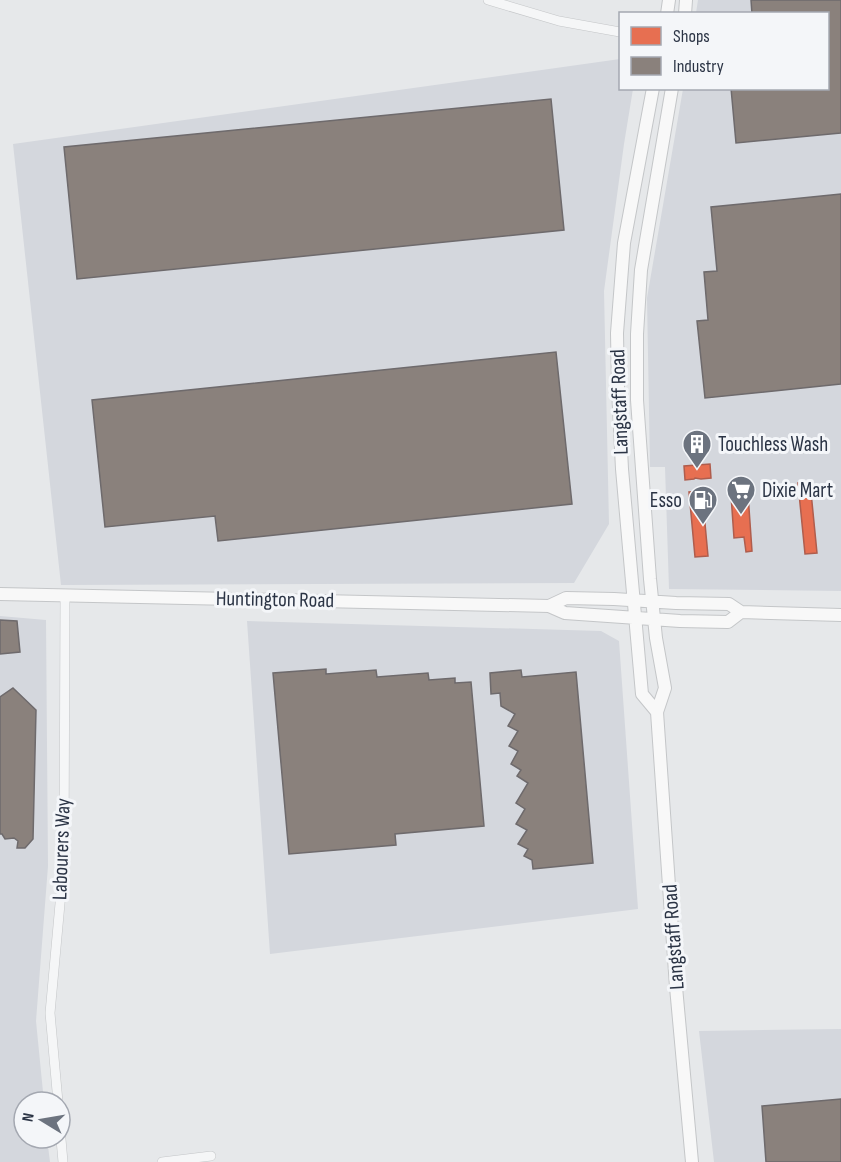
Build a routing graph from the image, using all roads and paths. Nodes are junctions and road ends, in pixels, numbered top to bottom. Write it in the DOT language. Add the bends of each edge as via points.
graph roads {
  1 [pos="488,0"];
  2 [pos="619,32"];
  3 [pos="652,90"];
  4 [pos="672,90"];
  5 [pos="0,594"];
  6 [pos="65,595"];
  7 [pos="634,601"];
  8 [pos="652,602"];
  9 [pos="549,606"];
  10 [pos="741,612"];
  11 [pos="841,615"];
  12 [pos="635,618"];
  13 [pos="654,619"];
  14 [pos="657,712"];
  15 [pos="57,1090"];
  16 [pos="211,1156"];
  17 [pos="162,1162"];
  18 [pos="692,1162"];
  1 -- 2 [label="street" via="559,21"];
  3 -- 7 [label="main road, Langstaff Road" via="624,243 617,333 622,469"];
  4 -- 8 [label="main road, Langstaff Road" via="641,270 637,334 637,400"];
  5 -- 6 [label="main road, Huntington Road"];
  6 -- 9 [label="main road, Huntington Road"];
  6 -- 15 [label="street, Labourers Way" via="64,860 50,1013"];
  7 -- 8 [label="main road, Huntington Road"];
  7 -- 9 [label="main road, Huntington Road" via="566,598"];
  7 -- 12 [label="main road, Langstaff Road"];
  8 -- 10 [label="main road, Huntington Road" via="729,604"];
  8 -- 13 [label="main road, Langstaff Road"];
  9 -- 12 [label="main road, Huntington Road" via="566,613"];
  10 -- 11 [label="main road, Huntington Road"];
  10 -- 13 [label="main road, Huntington Road" via="728,622"];
  12 -- 13 [label="main road, Huntington Road"];
  12 -- 14 [label="main road, Langstaff Road" via="642,694"];
  13 -- 14 [label="main road, Langstaff Road" via="665,688"];
  14 -- 18 [label="main road, Langstaff Road"];
  16 -- 17 [label="street"];
}
